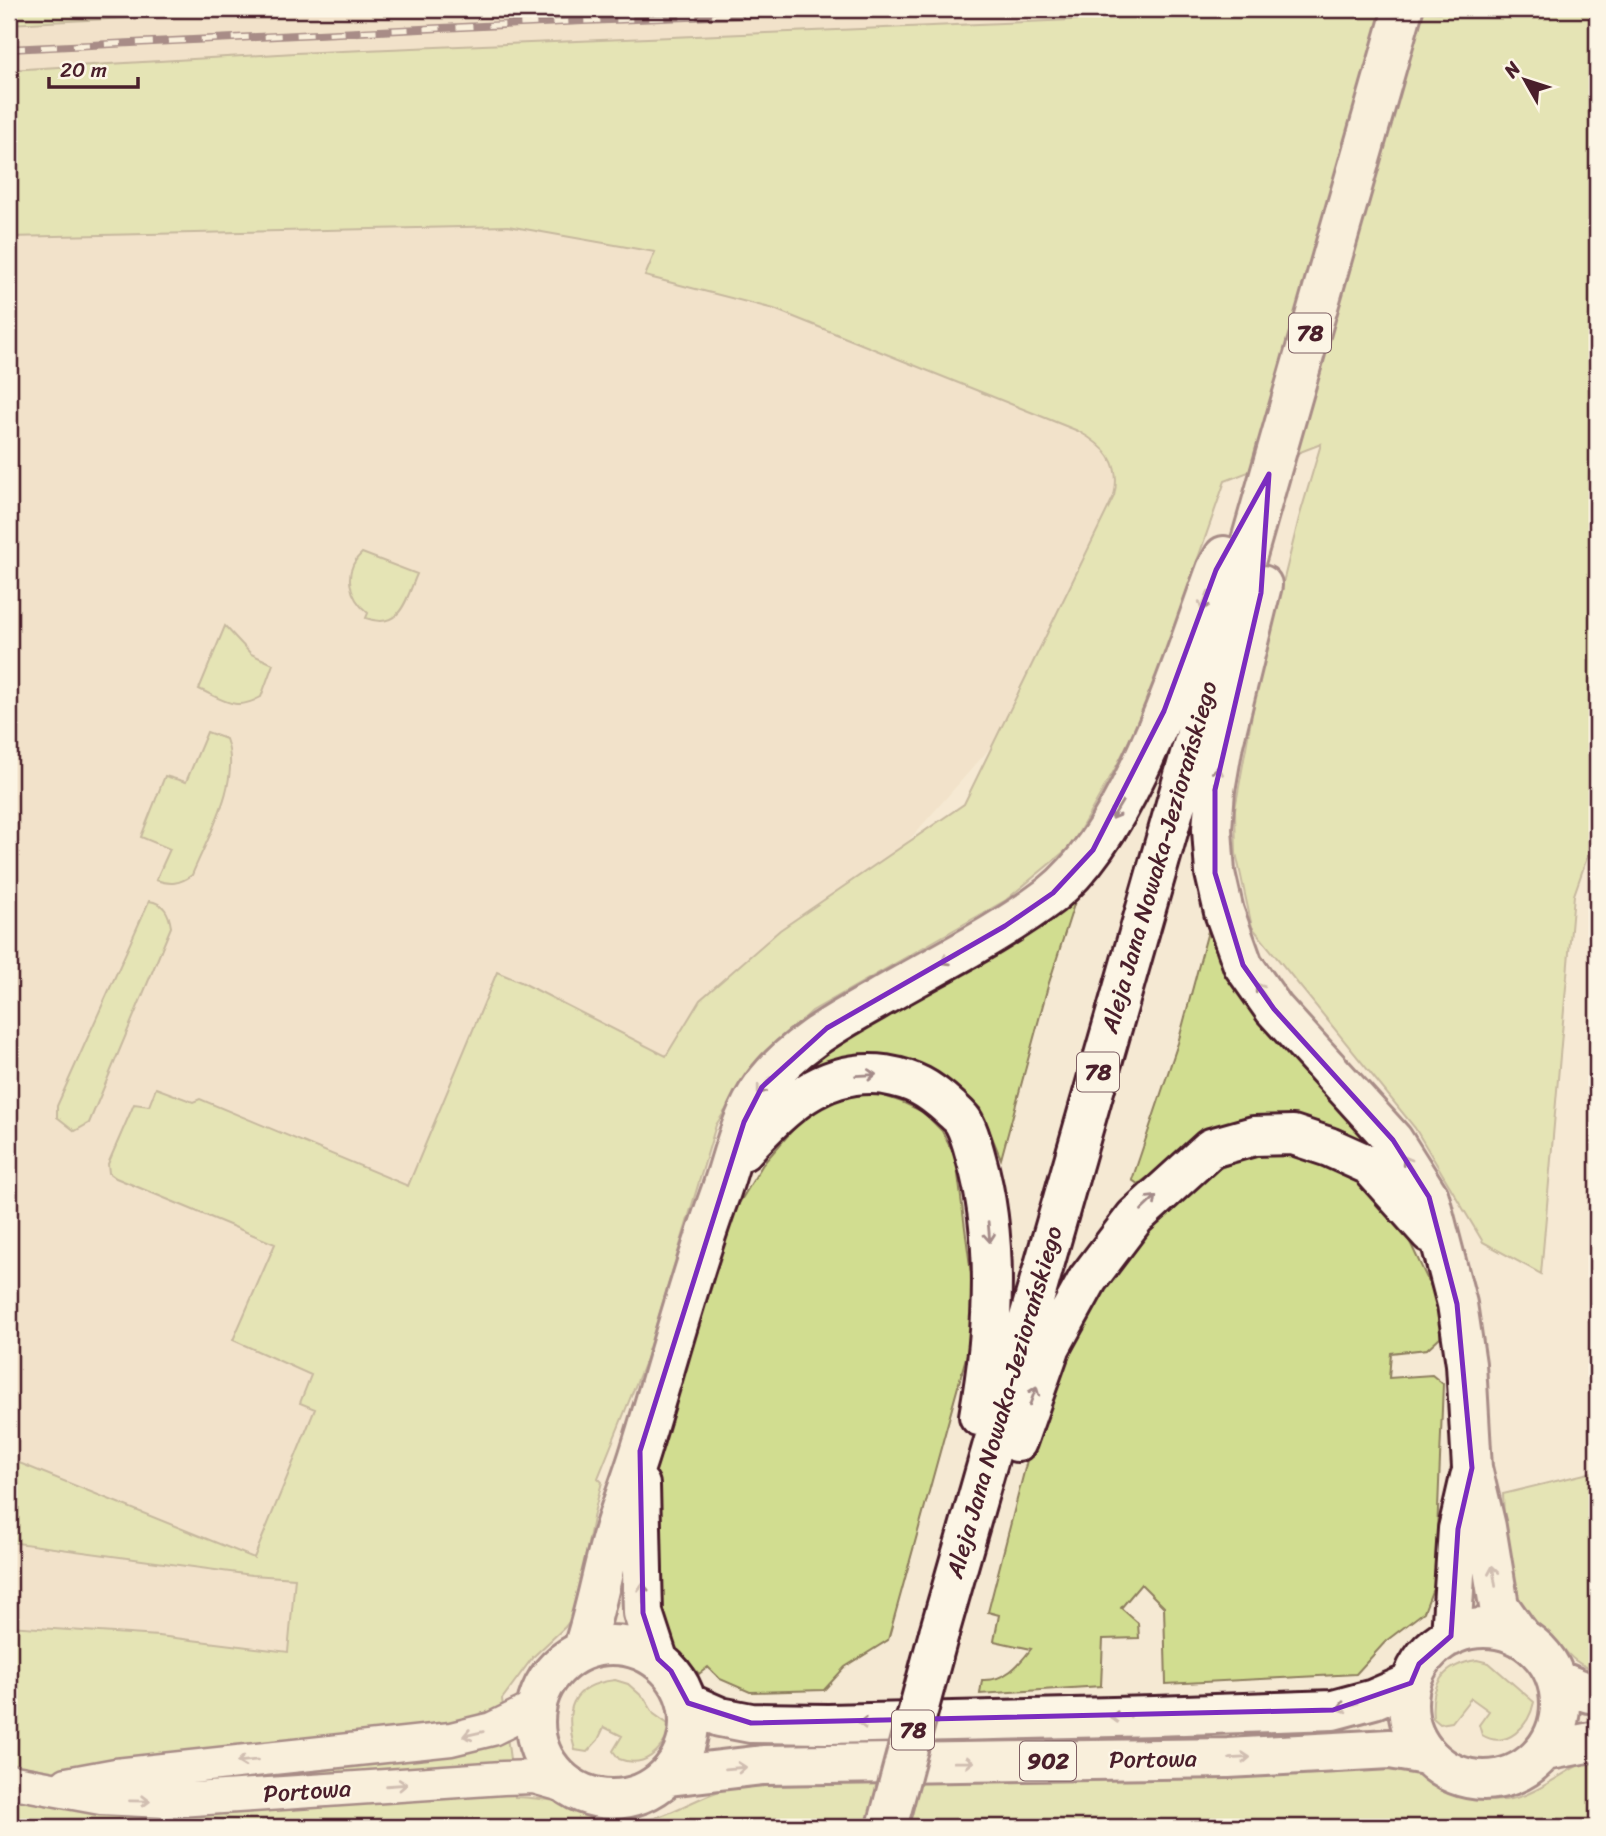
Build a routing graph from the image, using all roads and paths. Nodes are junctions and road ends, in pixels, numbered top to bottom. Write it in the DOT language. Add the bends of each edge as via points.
graph roads {
  1 [pos="1403,9"];
  2 [pos="1269,474"];
  3 [pos="732,1163"];
  4 [pos="1445,1250"];
  5 [pos="640,1451"];
  6 [pos="1472,1468"];
  7 [pos="949,1594"];
  8 [pos="1451,1636"];
  9 [pos="1521,1637"];
  10 [pos="582,1651"];
  11 [pos="658,1659"];
  12 [pos="1557,1680"];
  13 [pos="1411,1683"];
  14 [pos="1597,1693"];
  15 [pos="688,1703"];
  16 [pos="535,1708"];
  17 [pos="1597,1741"];
  18 [pos="1545,1751"];
  19 [pos="1426,1755"];
  20 [pos="669,1776"];
  21 [pos="9,1781"];
  22 [pos="566,1786"];
  23 [pos="48,1787"];
  24 [pos="887,1827"];
  1 -- 2 [label="main road, Aleja Jana Nowaka-Jeziorańskiego / 78"];
  2 -- 3 [label="main road, one-way" via="1216,570 1164,711 1123,800 1093,850 1054,893 1015,920 827,1028 791,1056 762,1087 744,1122"];
  4 -- 2 [label="main road, one-way" via="1429,1196 1393,1140 1274,1009 1244,965 1215,873 1215,790 1261,593"];
  2 -- 7 [label="main road, Aleja Jana Nowaka-Jeziorańskiego / 78"];
  3 -- 5 [label="main road" via="698,1255"];
  3 -- 7 [label="main road, one-way" via="770,1120 798,1098 846,1076 905,1078 930,1090 964,1121 986,1192 992,1261 990,1327"];
  4 -- 6 [label="main road" via="1465,1364"];
  7 -- 4 [label="main road, one-way" via="1012,1455 1051,1346 1088,1279 1135,1217 1211,1148 1254,1136 1293,1135 1329,1147 1369,1166"];
  5 -- 10 [label="main road"];
  11 -- 5 [label="main road, one-way" via="643,1613"];
  6 -- 8 [label="main road" via="1458,1530"];
  9 -- 6 [label="main road, one-way" via="1499,1606"];
  7 -- 24 [label="main road, Aleja Jana Nowaka-Jeziorańskiego / 78, bridge"];
  8 -- 9 [label="main road, 902" via="1474,1629 1498,1629"];
  8 -- 13 [label="main road, 902" via="1433,1647"];
  9 -- 12 [label="main road, 902" via="1549,1663"];
  10 -- 11 [label="main road, 902" via="608,1644 634,1647"];
  10 -- 16 [label="main road, 902" via="560,1664 544,1684"];
  11 -- 15 [label="main road, 902" via="671,1671"];
  12 -- 14 [label="main road"];
  12 -- 18 [label="main road, 902" via="1561,1705 1557,1730"];
  13 -- 15 [label="main road, Portowa / 902, one-way" via="1333,1710 1155,1716 751,1723 720,1717"];
  13 -- 19 [label="main road, 902" via="1409,1721"];
  15 -- 20 [label="main road, 902" via="690,1729 684,1755"];
  16 -- 22 [label="main road, 902" via="535,1737 546,1764"];
  16 -- 23 [label="street, Portowa, one-way" via="492,1729 451,1739 116,1775"];
  17 -- 18 [label="main road, 902"];
  18 -- 19 [label="main road, 902" via="1514,1775 1485,1781 1457,1776"];
  20 -- 19 [label="main road, Portowa / 902, one-way" via="763,1765 1228,1758 1390,1749"];
  20 -- 22 [label="main road, 902" via="649,1791 625,1799 601,1800"];
  21 -- 23 [label="street, Portowa"];
  23 -- 22 [label="street, Portowa, one-way" via="110,1799 163,1801 503,1778 534,1777"];
}
